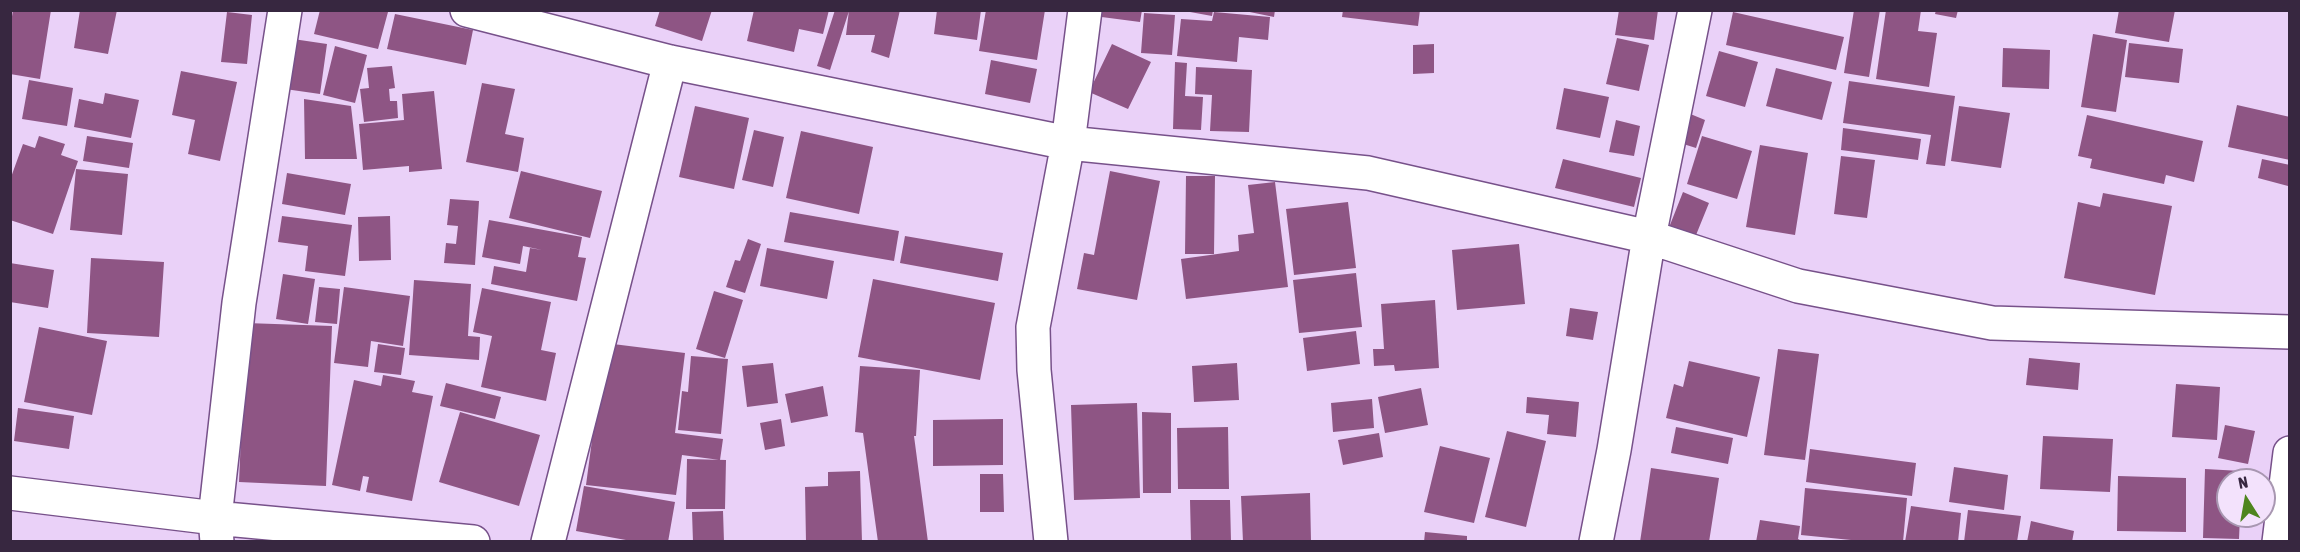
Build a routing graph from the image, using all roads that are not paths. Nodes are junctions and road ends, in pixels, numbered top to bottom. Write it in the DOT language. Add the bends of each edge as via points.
graph roads {
  1 [pos="285,10"];
  2 [pos="467,10"];
  3 [pos="1085,10"];
  4 [pos="1695,10"];
  5 [pos="670,62"];
  6 [pos="1068,143"];
  7 [pos="1649,237"];
  8 [pos="2289,332"];
  9 [pos="2289,453"];
  10 [pos="10,494"];
  11 [pos="216,530"];
  12 [pos="473,542"];
  13 [pos="548,542"];
  14 [pos="1051,542"];
  15 [pos="1596,542"];
  16 [pos="2279,542"];
  1 -- 11 [label="street" via="239,303"];
  2 -- 5 [label="street"];
  3 -- 6 [label="street"];
  4 -- 7 [label="street"];
  5 -- 6 [label="street"];
  5 -- 13 [label="street"];
  6 -- 7 [label="street" via="1368,173"];
  6 -- 14 [label="street" via="1034,327 1034,370"];
  7 -- 8 [label="street" via="1798,286 1992,323"];
  7 -- 15 [label="street"];
  9 -- 16 [label="street"];
  10 -- 11 [label="street"];
  11 -- 12 [label="street"];
}
